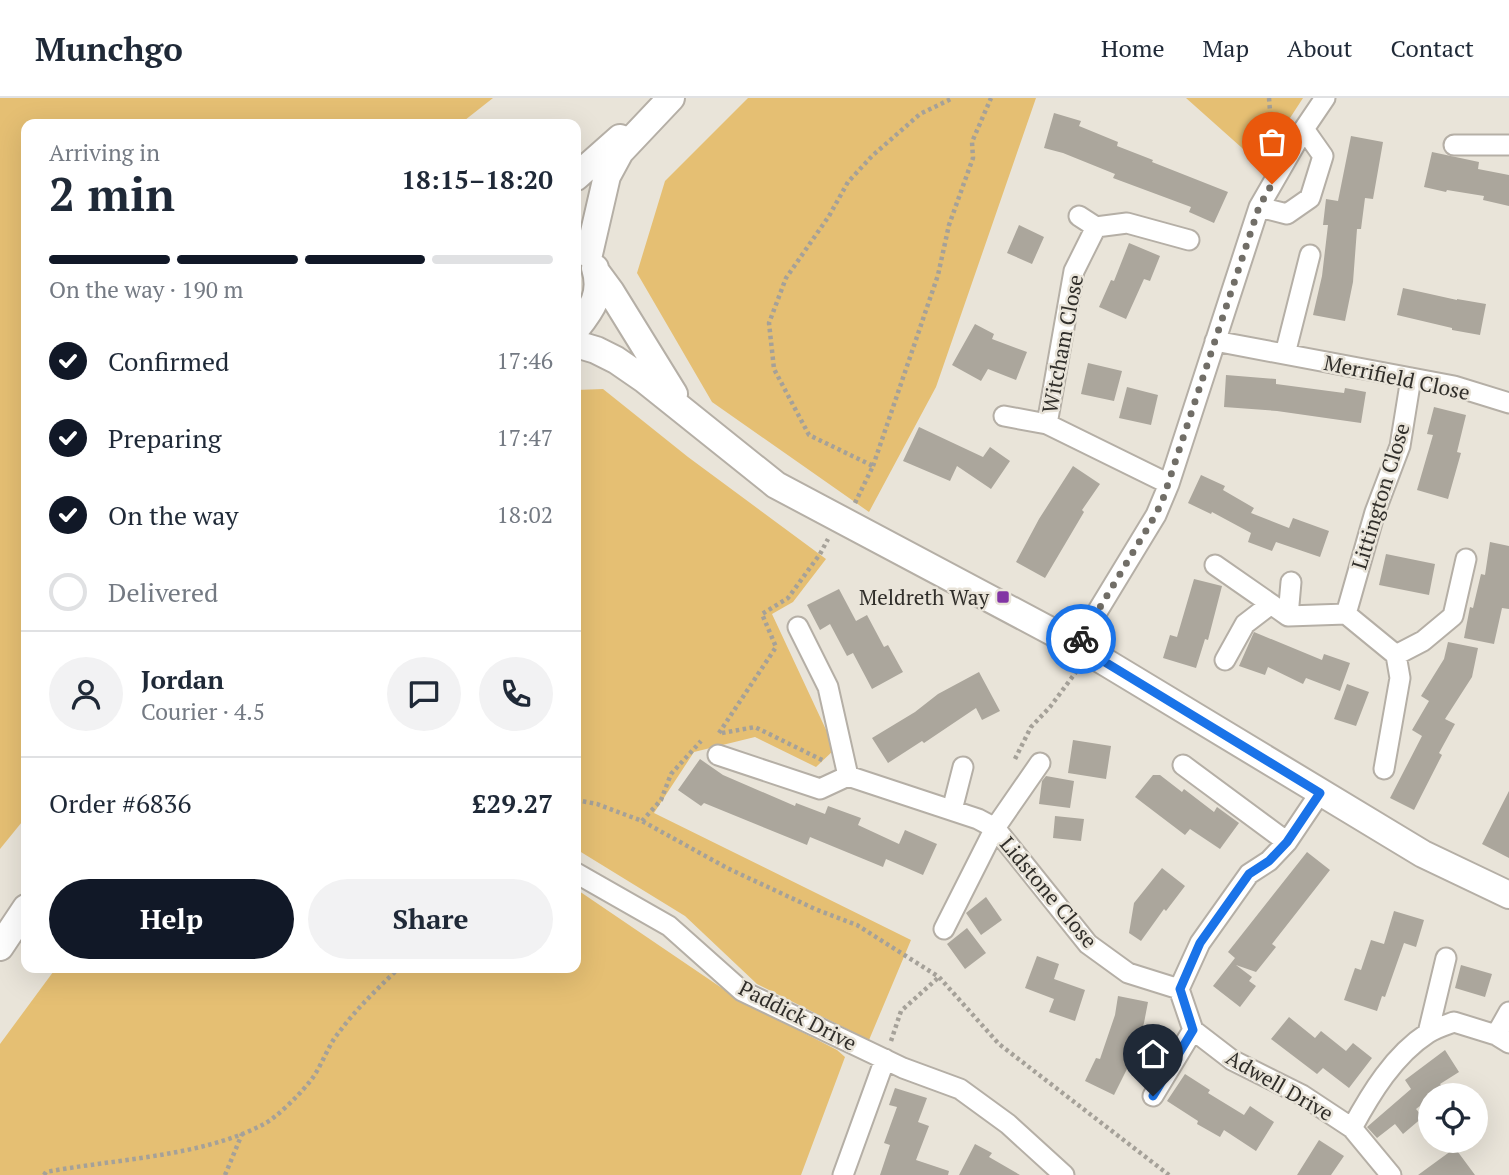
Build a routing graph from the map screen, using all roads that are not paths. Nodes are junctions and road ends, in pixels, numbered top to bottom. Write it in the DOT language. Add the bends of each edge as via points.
graph roads {
  1 [pos="1325,98"];
  2 [pos="670,99"];
  3 [pos="1301,134"];
  4 [pos="1454,145"];
  5 [pos="1509,145"];
  6 [pos="581,172"];
  7 [pos="1259,207"];
  8 [pos="1189,240"];
  9 [pos="1310,255"];
  10 [pos="587,256"];
  11 [pos="581,323"];
  12 [pos="1215,341"];
  13 [pos="581,346"];
  14 [pos="1285,354"];
  15 [pos="1411,377"];
  16 [pos="1509,402"];
  17 [pos="688,416"];
  18 [pos="1004,416"];
  19 [pos="1047,424"];
  20 [pos="1169,484"];
  21 [pos="1466,559"];
  22 [pos="1214,565"];
  23 [pos="1291,582"];
  24 [pos="1271,604"];
  25 [pos="1346,614"];
  26 [pos="1288,616"];
  27 [pos="798,627"];
  28 [pos="1396,655"];
  29 [pos="1077,658"];
  30 [pos="1225,660"];
  31 [pos="718,755"];
  32 [pos="1040,763"];
  33 [pos="1184,765"];
  34 [pos="963,767"];
  35 [pos="1384,769"];
  36 [pos="848,776"];
  37 [pos="1320,793"];
  38 [pos="952,810"];
  39 [pos="995,828"];
  40 [pos="1287,842"];
  41 [pos="581,876"];
  42 [pos="1509,895"];
  43 [pos="21,916"];
  44 [pos="944,929"];
  45 [pos="0,947"];
  46 [pos="1446,958"];
  47 [pos="1180,989"];
  48 [pos="1509,1013"];
  49 [pos="1193,1030"];
  50 [pos="1429,1033"];
  51 [pos="1503,1039"];
  52 [pos="885,1059"];
  53 [pos="1153,1096"];
  54 [pos="1352,1128"];
  55 [pos="843,1175"];
  56 [pos="1064,1175"];
  57 [pos="1391,1175"];
  1 -- 3 [label="street"];
  2 -- 6 [label="street"];
  2 -- 10 [label="street" via="620,152 607,176"];
  3 -- 7 [label="street"];
  3 -- 7 [label="street" via="1324,156 1310,198 1287,214"];
  4 -- 5 [label="street"];
  7 -- 12 [label="street"];
  8 -- 19 [label="street, Witcham Close" via="1127,223 1088,221 1074,271"];
  9 -- 14 [label="street"];
  10 -- 11 [label="street" via="597,293 592,310"];
  10 -- 17 [label="street"];
  12 -- 14 [label="street, Merrifield Close"];
  12 -- 20 [label="street"];
  13 -- 17 [label="street" via="616,360"];
  14 -- 15 [label="street, Merrifield Close"];
  15 -- 16 [label="street, Merrifield Close"];
  15 -- 25 [label="street, Littington Close" via="1400,446 1375,512"];
  17 -- 29 [label="street" via="836,531"];
  18 -- 19 [label="street, Witcham Close"];
  19 -- 20 [label="street, Witcham Close"];
  20 -- 29 [label="street"];
  21 -- 28 [label="street" via="1453,616"];
  22 -- 24 [label="street"];
  23 -- 26 [label="street"];
  24 -- 26 [label="street"];
  24 -- 30 [label="street" via="1245,624"];
  25 -- 26 [label="street"];
  25 -- 28 [label="street"];
  27 -- 36 [label="street" via="828,687"];
  28 -- 35 [label="street" via="1400,678"];
  29 -- 37 [label="street"];
  31 -- 36 [label="street" via="820,789"];
  32 -- 39 [label="street, Lidstone Close"];
  33 -- 40 [label="street"];
  34 -- 38 [label="street"];
  36 -- 38 [label="street, Lidstone Close"];
  37 -- 40 [label="street"];
  37 -- 42 [label="street" via="1423,854"];
  38 -- 39 [label="street, Lidstone Close"];
  39 -- 44 [label="street, Lidstone Close"];
  39 -- 47 [label="street, Lidstone Close" via="1088,944 1128,973"];
  40 -- 47 [label="street" via="1249,874 1200,943"];
  41 -- 52 [label="street, Paddick Drive" via="670,926 742,991"];
  43 -- 45 [label="street"];
  46 -- 50 [label="street"];
  47 -- 49 [label="street"];
  48 -- 51 [label="street"];
  49 -- 53 [label="street"];
  49 -- 54 [label="street, Adwell Drive" via="1233,1060 1302,1095"];
  50 -- 51 [label="street" via="1454,1022"];
  50 -- 54 [label="street" via="1371,1092"];
  52 -- 55 [label="street"];
  52 -- 56 [label="street, Paddick Drive" via="960,1089 1008,1124"];
  54 -- 57 [label="street, Adwell Drive"];
}
